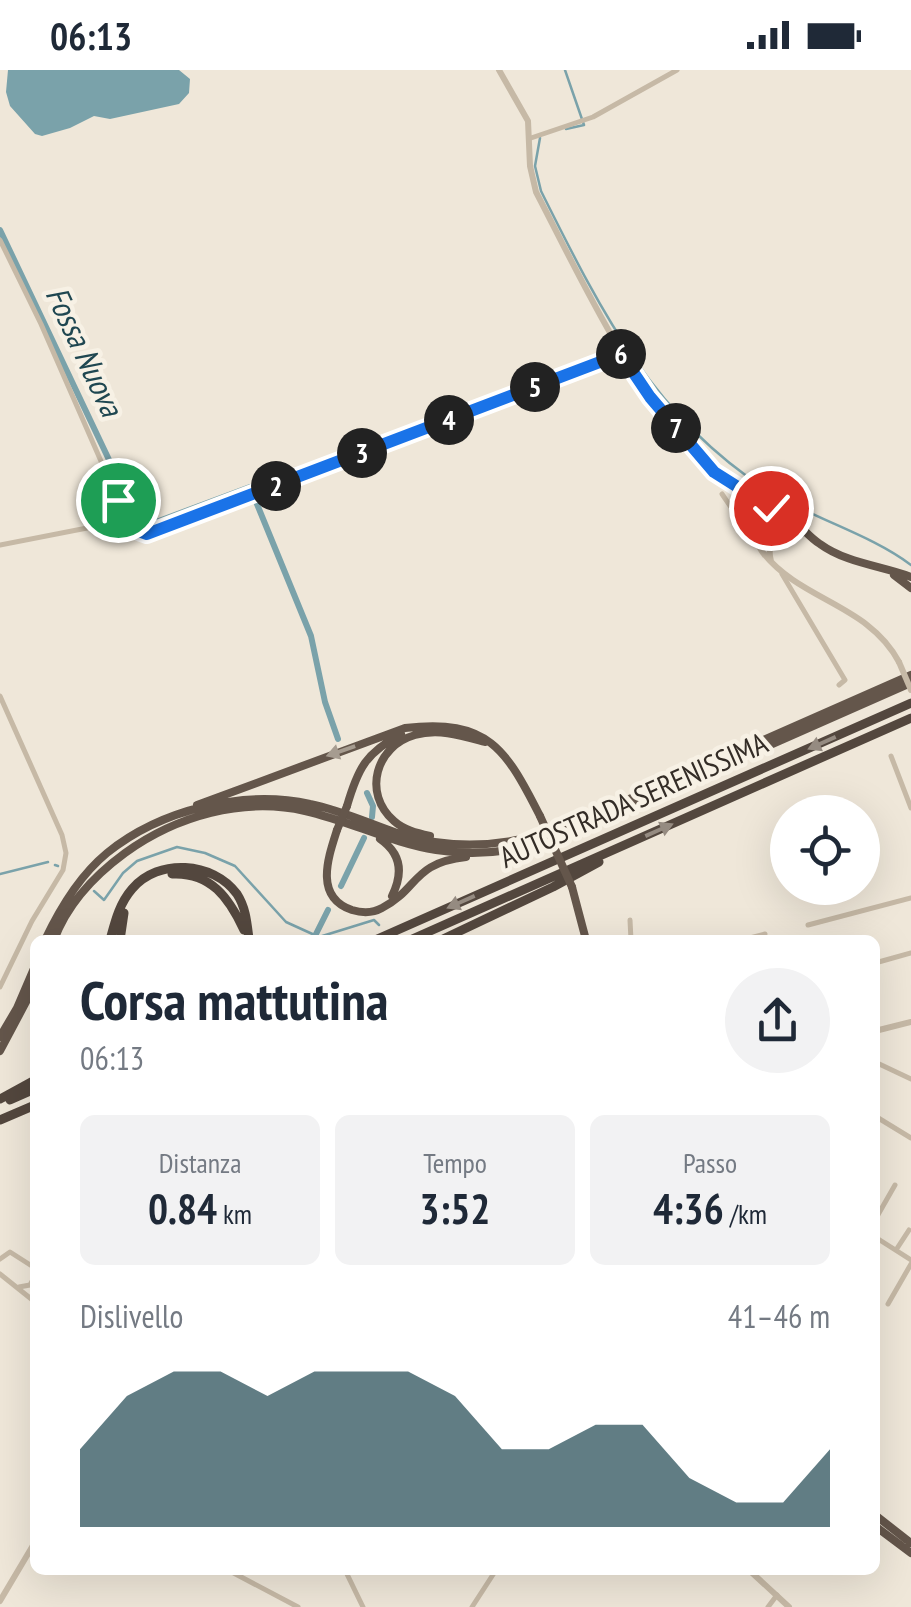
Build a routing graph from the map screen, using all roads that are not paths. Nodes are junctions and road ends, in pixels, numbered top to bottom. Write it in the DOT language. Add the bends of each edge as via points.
graph roads {
  1 [pos="499,70"];
  2 [pos="677,70"];
  3 [pos="531,138"];
  4 [pos="0,240"];
  5 [pos="621,354"];
  6 [pos="740,490"];
  7 [pos="722,494"];
  8 [pos="773,510"];
  9 [pos="753,512"];
  10 [pos="128,520"];
  11 [pos="752,531"];
  12 [pos="776,531"];
  13 [pos="808,535"];
  14 [pos="0,545"];
  15 [pos="771,561"];
  16 [pos="881,569"];
  17 [pos="780,570"];
  18 [pos="911,577"];
  19 [pos="911,588"];
  20 [pos="911,672"];
  21 [pos="839,685"];
  22 [pos="911,687"];
  23 [pos="0,696"];
  24 [pos="911,703"];
  25 [pos="911,718"];
  26 [pos="434,726"];
  27 [pos="494,744"];
  28 [pos="891,756"];
  29 [pos="911,808"];
  30 [pos="158,823"];
  31 [pos="368,832"];
  32 [pos="467,845"];
  33 [pos="618,848"];
  34 [pos="500,852"];
  35 [pos="911,898"];
  36 [pos="383,908"];
  37 [pos="630,920"];
  38 [pos="808,926"];
  39 [pos="766,934"];
  40 [pos="47,935"];
  41 [pos="57,935"];
  42 [pos="112,935"];
  43 [pos="121,935"];
  44 [pos="246,935"];
  45 [pos="248,935"];
  46 [pos="386,935"];
  47 [pos="421,935"];
  48 [pos="451,935"];
  49 [pos="585,935"];
  50 [pos="631,935"];
  51 [pos="762,935"];
  52 [pos="911,954"];
  53 [pos="880,963"];
  54 [pos="30,978"];
  55 [pos="0,988"];
  56 [pos="30,997"];
  57 [pos="911,1022"];
  58 [pos="880,1030"];
  59 [pos="0,1037"];
  60 [pos="0,1051"];
  61 [pos="880,1064"];
  62 [pos="911,1079"];
  63 [pos="30,1083"];
  64 [pos="30,1091"];
  65 [pos="0,1102"];
  66 [pos="30,1107"];
  67 [pos="880,1119"];
  68 [pos="0,1120"];
  69 [pos="911,1138"];
  70 [pos="895,1185"];
  71 [pos="880,1211"];
  72 [pos="909,1230"];
  73 [pos="880,1240"];
  74 [pos="896,1250"];
  75 [pos="0,1259"];
  76 [pos="911,1262"];
  77 [pos="30,1265"];
  78 [pos="0,1274"];
  79 [pos="30,1285"];
  80 [pos="16,1287"];
  81 [pos="30,1298"];
  82 [pos="888,1304"];
  83 [pos="880,1519"];
  84 [pos="880,1530"];
  85 [pos="911,1543"];
  86 [pos="30,1550"];
  87 [pos="911,1553"];
  88 [pos="237,1575"];
  89 [pos="347,1575"];
  90 [pos="493,1575"];
  91 [pos="754,1575"];
  92 [pos="777,1595"];
  93 [pos="0,1601"];
  94 [pos="298,1607"];
  95 [pos="363,1607"];
  96 [pos="472,1607"];
  97 [pos="768,1607"];
  98 [pos="790,1607"];
  1 -- 3 [label="street"];
  2 -- 3 [label="street" via="593,117"];
  3 -- 5 [label="street" via="536,192"];
  4 -- 10 [label="street"];
  5 -- 6 [label="street" via="706,463"];
  5 -- 10 [label="street" via="147,534"];
  6 -- 8 [label="street"];
  6 -- 9 [label="street"];
  7 -- 11 [label="street"];
  8 -- 9 [label="street"];
  8 -- 12 [label="street" via="780,519"];
  8 -- 13 [label="highway"];
  9 -- 11 [label="street"];
  10 -- 14 [label="street"];
  11 -- 12 [label="street" via="763,537"];
  11 -- 15 [label="street"];
  12 -- 13 [label="highway" via="794,527"];
  12 -- 15 [label="street"];
  13 -- 16 [label="highway"];
  15 -- 17 [label="street"];
  16 -- 18 [label="highway"];
  16 -- 19 [label="highway"];
  17 -- 21 [label="street" via="845,680"];
  17 -- 22 [label="street, bridge" via="866,621 884,638"];
  20 -- 32 [label="highway" via="558,830"];
  22 -- 34 [label="highway" via="563,836"];
  23 -- 55 [label="street" via="66,853"];
  24 -- 46 [label="highway, AUTOSTRADA SERENISSIMA, one-way"];
  33 -- 25 [label="highway, AUTOSTRADA SERENISSIMA, one-way"];
  26 -- 27 [label="highway"];
  26 -- 30 [label="highway, one-way" via="405,728"];
  26 -- 36 [label="highway, bridge" via="378,747 356,775 337,830 326,871 331,894 354,911"];
  27 -- 32 [label="highway" via="448,733 414,735 378,766 378,795 390,818"];
  27 -- 49 [label="highway, bridge" via="510,759 540,816 572,887"];
  28 -- 29 [label="street"];
  30 -- 32 [label="highway" via="266,799 307,803 418,839"];
  30 -- 40 [label="highway" via="87,872"];
  31 -- 34 [label="highway" via="440,851"];
  31 -- 36 [label="highway" via="392,849 399,866 398,885"];
  31 -- 41 [label="highway" via="270,807 200,816 142,840 118,858 76,900"];
  33 -- 47 [label="highway, AUTOSTRADA SERENISSIMA"];
  33 -- 48 [label="highway" via="554,887"];
  34 -- 36 [label="highway" via="432,866"];
  35 -- 38 [label="street"];
  37 -- 50 [label="street"];
  39 -- 51 [label="street"];
  42 -- 45 [label="highway" via="133,888 150,875 186,867 232,888"];
  43 -- 44 [label="highway" via="126,906 139,890 158,877 181,874 226,896"];
  52 -- 53 [label="street"];
  54 -- 59 [label="highway"];
  56 -- 60 [label="highway"];
  57 -- 58 [label="street"];
  61 -- 62 [label="street"];
  63 -- 65 [label="highway"];
  64 -- 65 [label="highway"];
  66 -- 68 [label="highway"];
  67 -- 69 [label="street"];
  70 -- 71 [label="street"];
  72 -- 74 [label="street"];
  73 -- 74 [label="street"];
  74 -- 76 [label="street"];
  75 -- 77 [label="street" via="10,1252"];
  76 -- 82 [label="street"];
  78 -- 80 [label="street"];
  79 -- 80 [label="street"];
  80 -- 81 [label="street"];
  83 -- 85 [label="highway"];
  84 -- 87 [label="highway"];
  86 -- 93 [label="street"];
  88 -- 94 [label="street"];
  89 -- 95 [label="street"];
  90 -- 96 [label="street"];
  91 -- 92 [label="street"];
  92 -- 97 [label="street"];
  92 -- 98 [label="street"];
}
